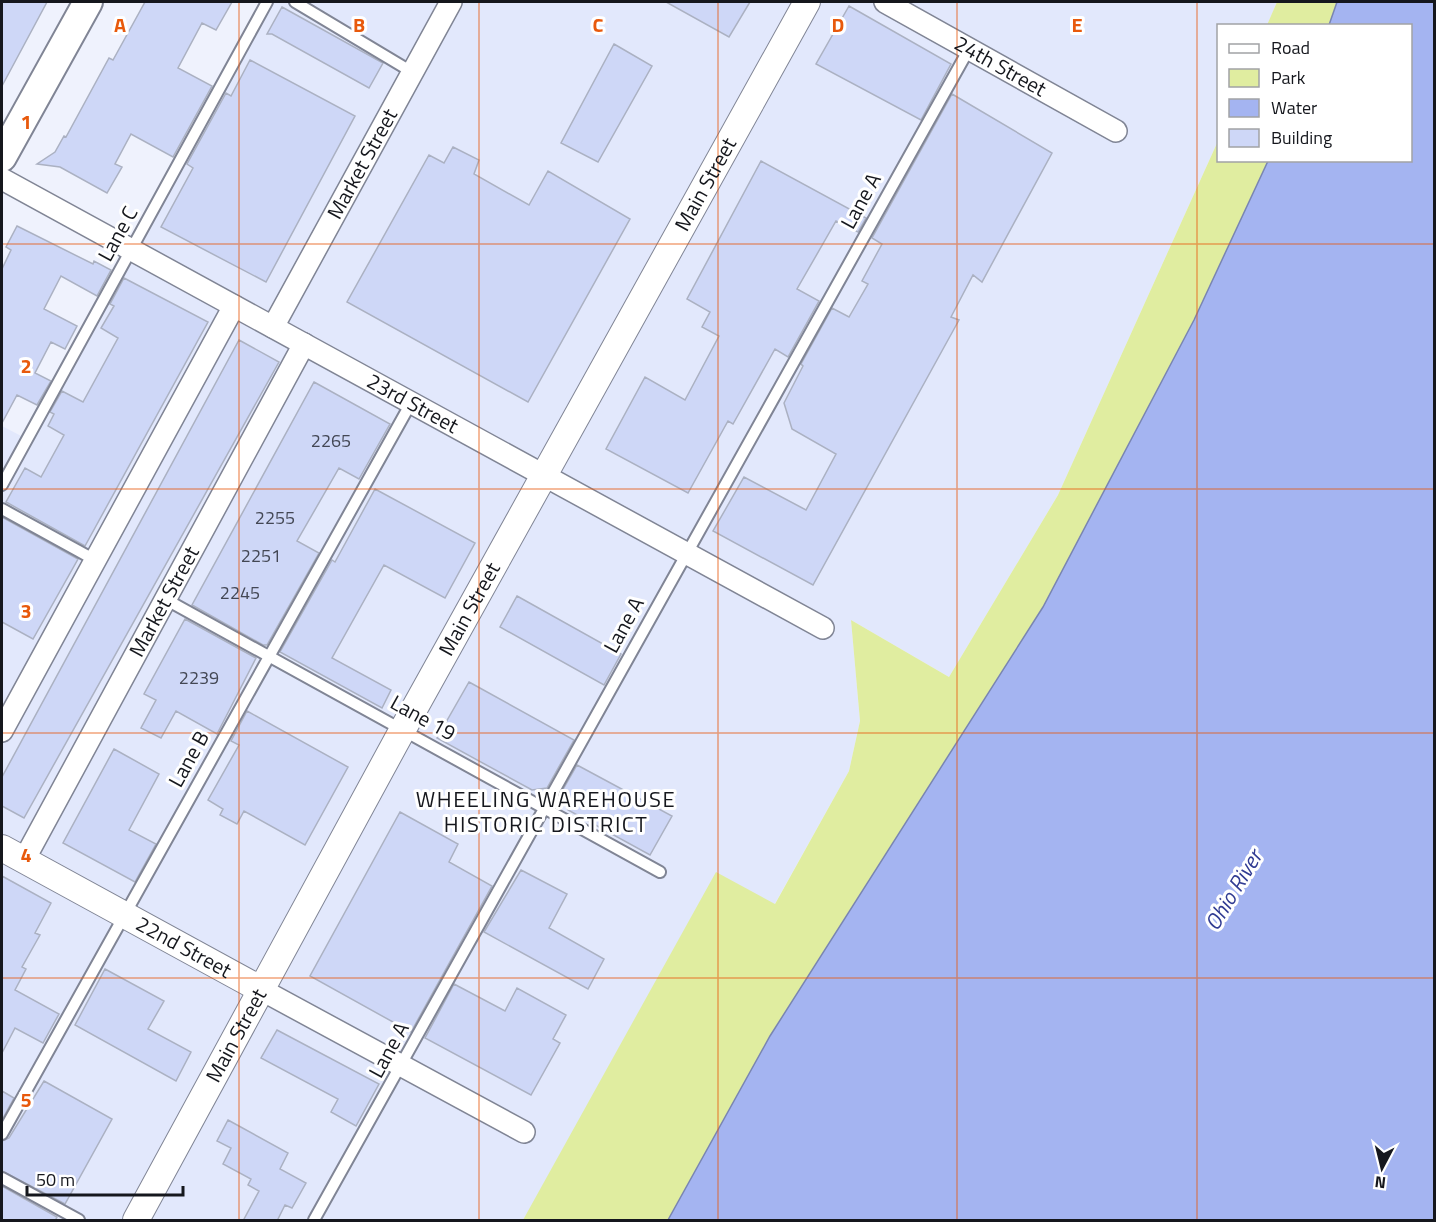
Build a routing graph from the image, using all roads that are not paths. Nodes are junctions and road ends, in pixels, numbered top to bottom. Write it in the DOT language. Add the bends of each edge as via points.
graph roads {
  1 [pos="88,2"];
  2 [pos="267,2"];
  3 [pos="295,2"];
  4 [pos="451,2"];
  5 [pos="807,2"];
  6 [pos="885,2"];
  7 [pos="969,49"];
  8 [pos="412,72"];
  9 [pos="1116,130"];
  10 [pos="2,157"];
  11 [pos="2,179"];
  12 [pos="132,250"];
  13 [pos="234,306"];
  14 [pos="273,327"];
  15 [pos="304,344"];
  16 [pos="411,403"];
  17 [pos="544,475"];
  18 [pos="2,485"];
  19 [pos="2,509"];
  20 [pos="686,553"];
  21 [pos="95,561"];
  22 [pos="165,599"];
  23 [pos="823,627"];
  24 [pos="269,656"];
  25 [pos="403,729"];
  26 [pos="2,731"];
  27 [pos="545,810"];
  28 [pos="2,848"];
  29 [pos="24,860"];
  30 [pos="660,872"];
  31 [pos="125,915"];
  32 [pos="262,990"];
  33 [pos="402,1066"];
  34 [pos="524,1132"];
  35 [pos="2,1134"];
  36 [pos="2,1178"];
  37 [pos="79,1221"];
  38 [pos="136,1221"];
  39 [pos="314,1221"];
  1 -- 10 [label="main road"];
  2 -- 12 [label="lane, Lane C"];
  3 -- 8 [label="lane"];
  4 -- 8 [label="street, Market Street"];
  5 -- 17 [label="street, Main Street"];
  6 -- 7 [label="street, 24th Street"];
  7 -- 9 [label="street, 24th Street"];
  7 -- 20 [label="lane, Lane A"];
  8 -- 14 [label="street, Market Street"];
  11 -- 12 [label="street, 23rd Street"];
  12 -- 13 [label="street, 23rd Street"];
  12 -- 18 [label="lane, Lane C"];
  13 -- 14 [label="street, 23rd Street"];
  13 -- 21 [label="street"];
  14 -- 15 [label="street, 23rd Street"];
  15 -- 16 [label="street, 23rd Street"];
  15 -- 22 [label="street, Market Street"];
  16 -- 17 [label="street, 23rd Street"];
  16 -- 24 [label="lane, Lane B"];
  17 -- 20 [label="street, 23rd Street"];
  17 -- 25 [label="street, Main Street"];
  19 -- 21 [label="lane"];
  20 -- 23 [label="street, 23rd Street"];
  20 -- 27 [label="lane, Lane A"];
  21 -- 26 [label="street"];
  22 -- 24 [label="lane, Lane 19"];
  22 -- 29 [label="street, Market Street"];
  24 -- 25 [label="lane, Lane 19"];
  24 -- 31 [label="lane, Lane B"];
  25 -- 27 [label="lane, Lane 19"];
  25 -- 32 [label="street, Main Street"];
  27 -- 30 [label="lane, Lane 19"];
  27 -- 33 [label="lane, Lane A"];
  28 -- 29 [label="street, 22nd Street"];
  29 -- 31 [label="street, 22nd Street"];
  31 -- 32 [label="street, 22nd Street"];
  31 -- 35 [label="lane, Lane B"];
  32 -- 33 [label="street, 22nd Street"];
  32 -- 38 [label="street, Main Street"];
  33 -- 34 [label="street, 22nd Street"];
  33 -- 39 [label="lane, Lane A"];
  36 -- 37 [label="lane"];
}
